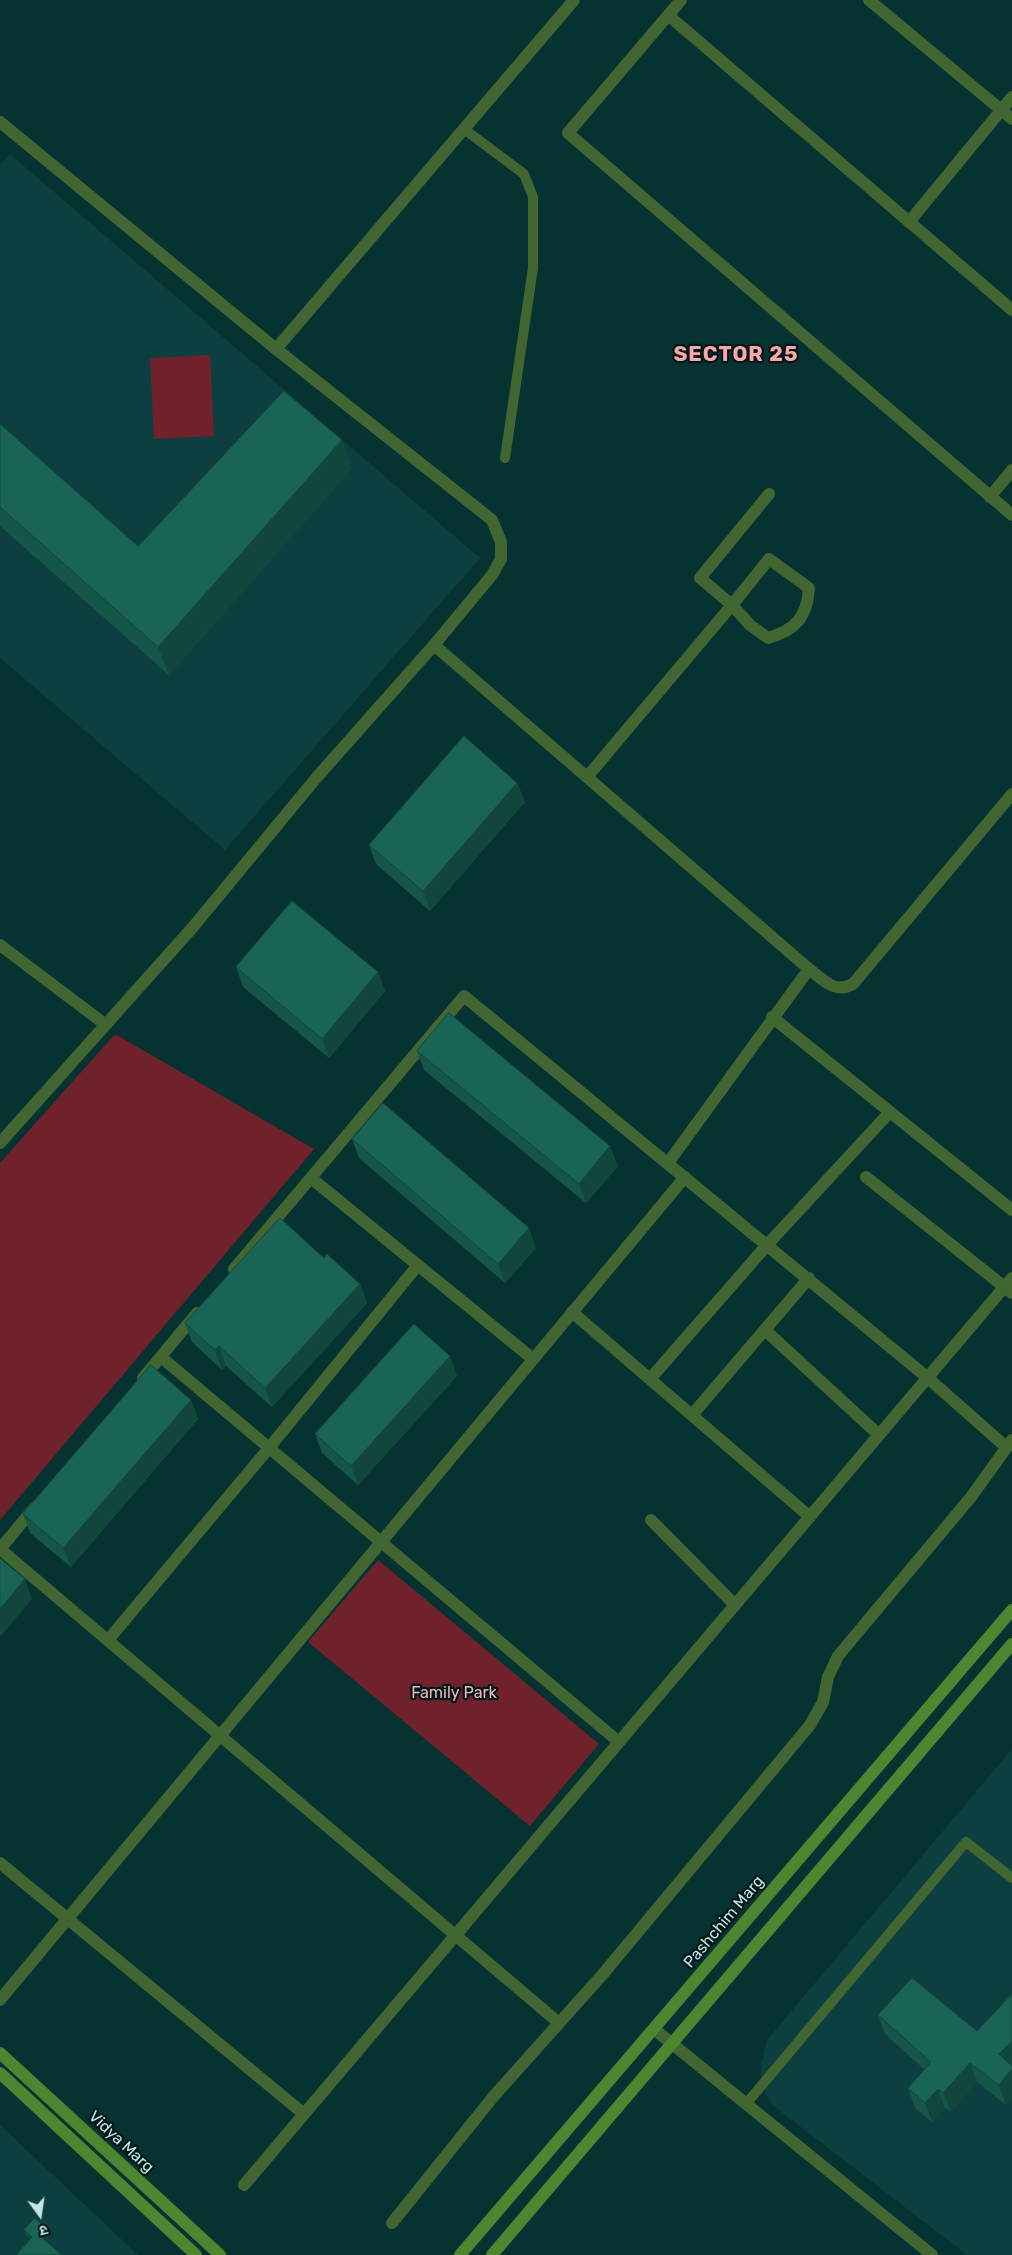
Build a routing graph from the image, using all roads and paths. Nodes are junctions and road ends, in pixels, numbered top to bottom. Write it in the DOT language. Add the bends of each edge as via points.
graph roads {
  1 [pos="574,0"];
  2 [pos="681,0"];
  3 [pos="869,0"];
  4 [pos="668,15"];
  5 [pos="1012,97"];
  6 [pos="1001,110"];
  7 [pos="1012,119"];
  8 [pos="0,122"];
  9 [pos="464,129"];
  10 [pos="909,222"];
  11 [pos="1012,310"];
  12 [pos="276,349"];
  13 [pos="505,458"];
  14 [pos="1012,470"];
  15 [pos="769,494"];
  16 [pos="990,497"];
  17 [pos="1012,515"];
  18 [pos="732,605"];
  19 [pos="434,645"];
  20 [pos="587,777"];
  21 [pos="1012,794"];
  22 [pos="0,945"];
  23 [pos="809,969"];
  24 [pos="772,1017"];
  25 [pos="106,1025"];
  26 [pos="890,1112"];
  27 [pos="0,1143"];
  28 [pos="668,1163"];
  29 [pos="685,1177"];
  30 [pos="866,1177"];
  31 [pos="311,1178"];
  32 [pos="1012,1210"];
  33 [pos="767,1245"];
  34 [pos="418,1265"];
  35 [pos="808,1278"];
  36 [pos="223,1282"];
  37 [pos="1010,1286"];
  38 [pos="204,1305"];
  39 [pos="572,1312"];
  40 [pos="765,1330"];
  41 [pos="161,1357"];
  42 [pos="533,1358"];
  43 [pos="928,1378"];
  44 [pos="650,1379"];
  45 [pos="135,1388"];
  46 [pos="692,1415"];
  47 [pos="879,1435"];
  48 [pos="1009,1444"];
  49 [pos="269,1448"];
  50 [pos="45,1495"];
  51 [pos="810,1517"];
  52 [pos="651,1520"];
  53 [pos="381,1542"];
  54 [pos="0,1549"];
  55 [pos="735,1605"];
  56 [pos="1012,1610"];
  57 [pos="108,1640"];
  58 [pos="1012,1644"];
  59 [pos="220,1735"];
  60 [pos="619,1742"];
  61 [pos="0,1863"];
  62 [pos="1012,1878"];
  63 [pos="68,1919"];
  64 [pos="456,1935"];
  65 [pos="0,2000"];
  66 [pos="559,2023"];
  67 [pos="654,2029"];
  68 [pos="672,2044"];
  69 [pos="0,2053"];
  70 [pos="0,2073"];
  71 [pos="746,2104"];
  72 [pos="304,2114"];
  73 [pos="244,2185"];
  74 [pos="392,2223"];
  75 [pos="196,2255"];
  76 [pos="220,2255"];
  77 [pos="460,2255"];
  78 [pos="492,2255"];
  79 [pos="932,2255"];
  1 -- 9 [label="street"];
  2 -- 4 [label="street"];
  3 -- 6 [label="street"];
  4 -- 10 [label="street"];
  4 -- 16 [label="street" via="568,132"];
  5 -- 6 [label="street"];
  6 -- 7 [label="street"];
  6 -- 10 [label="street"];
  8 -- 12 [label="street"];
  9 -- 12 [label="street"];
  9 -- 13 [label="lane" via="524,174 533,197 533,268"];
  10 -- 11 [label="street"];
  12 -- 19 [label="street" via="492,520 501,542 501,558 492,575"];
  14 -- 16 [label="street"];
  15 -- 18 [label="street" via="700,578"];
  16 -- 17 [label="street"];
  18 -- 18 [label="street" via="770,560 808,588 808,605 796,626 768,638 750,625"];
  18 -- 20 [label="street"];
  19 -- 20 [label="street"];
  19 -- 25 [label="street"];
  20 -- 23 [label="street"];
  21 -- 23 [label="street" via="853,984 845,989 835,988"];
  22 -- 25 [label="street"];
  23 -- 24 [label="street"];
  24 -- 26 [label="street"];
  24 -- 28 [label="street"];
  25 -- 27 [label="street"];
  26 -- 32 [label="street"];
  26 -- 33 [label="street"];
  28 -- 29 [label="street"];
  28 -- 31 [label="street" via="464,996"];
  29 -- 33 [label="street"];
  29 -- 39 [label="street"];
  30 -- 37 [label="street"];
  31 -- 34 [label="street"];
  31 -- 36 [label="street"];
  33 -- 35 [label="street"];
  33 -- 44 [label="street"];
  34 -- 42 [label="street"];
  34 -- 49 [label="street"];
  35 -- 40 [label="street"];
  35 -- 43 [label="street"];
  37 -- 43 [label="street"];
  38 -- 41 [label="street"];
  39 -- 42 [label="street"];
  39 -- 44 [label="street"];
  40 -- 46 [label="street"];
  40 -- 47 [label="street"];
  41 -- 45 [label="street"];
  41 -- 49 [label="street"];
  42 -- 53 [label="street"];
  43 -- 47 [label="street"];
  43 -- 48 [label="street"];
  44 -- 46 [label="street"];
  46 -- 51 [label="street"];
  47 -- 51 [label="street"];
  48 -- 66 [label="street" via="971,1497 838,1656 828,1677 823,1702 810,1725"];
  49 -- 53 [label="street"];
  49 -- 57 [label="street"];
  50 -- 54 [label="street"];
  51 -- 55 [label="street"];
  52 -- 55 [label="street"];
  53 -- 59 [label="street"];
  53 -- 60 [label="street"];
  54 -- 57 [label="street"];
  55 -- 60 [label="street"];
  56 -- 67 [label="main road, Pashchim Marg"];
  57 -- 59 [label="street"];
  58 -- 68 [label="main road"];
  59 -- 63 [label="street"];
  59 -- 64 [label="street"];
  60 -- 64 [label="street"];
  61 -- 63 [label="street"];
  62 -- 71 [label="lane" via="966,1842"];
  63 -- 65 [label="street"];
  63 -- 72 [label="street"];
  64 -- 66 [label="street"];
  64 -- 72 [label="street"];
  66 -- 74 [label="street" via="493,2096"];
  67 -- 68 [label="street"];
  67 -- 77 [label="main road, Pashchim Marg"];
  68 -- 71 [label="street"];
  68 -- 78 [label="main road"];
  69 -- 76 [label="main road, Vidya Marg"];
  70 -- 75 [label="main road, Vidya Marg"];
  71 -- 79 [label="street"];
  72 -- 73 [label="street"];
}
